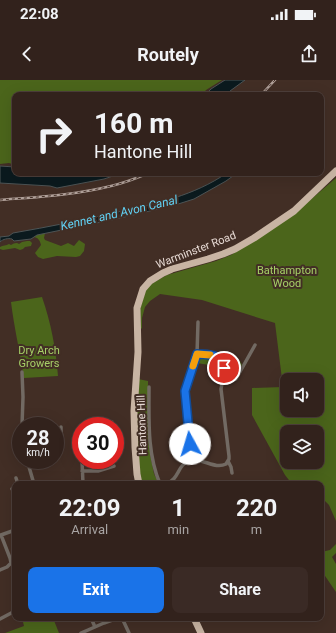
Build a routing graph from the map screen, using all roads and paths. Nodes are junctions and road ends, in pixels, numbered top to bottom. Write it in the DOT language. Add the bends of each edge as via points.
graph roads {
  1 [pos="336,171"];
  2 [pos="198,322"];
  3 [pos="256,345"];
  4 [pos="197,354"];
  5 [pos="22,372"];
  6 [pos="223,379"];
  7 [pos="149,387"];
  8 [pos="22,417"];
  9 [pos="191,460"];
  10 [pos="228,461"];
  11 [pos="30,469"];
  12 [pos="104,469"];
  13 [pos="110,469"];
  14 [pos="82,471"];
  15 [pos="111,472"];
  16 [pos="232,473"];
  17 [pos="16,478"];
  18 [pos="17,481"];
  19 [pos="33,481"];
  20 [pos="83,481"];
  21 [pos="138,481"];
  22 [pos="159,481"];
  23 [pos="171,481"];
  24 [pos="12,531"];
  25 [pos="0,535"];
  26 [pos="0,570"];
  27 [pos="12,613"];
  28 [pos="0,619"];
  29 [pos="92,621"];
  30 [pos="110,621"];
  31 [pos="124,621"];
  32 [pos="195,621"];
  33 [pos="95,627"];
  34 [pos="80,633"];
  35 [pos="130,633"];
  36 [pos="201,633"];
  1 -- 21 [label="highway, Warminster Road" via="289,215 254,238 223,254 163,273 143,289 137,308 138,352 134,411"];
  2 -- 4 [label="street"];
  3 -- 6 [label="street" via="236,379"];
  4 -- 6 [label="street" via="217,356 223,364"];
  4 -- 9 [label="street" via="185,391"];
  5 -- 8 [label="street"];
  6 -- 10 [label="street" via="221,389"];
  7 -- 22 [label="street, Hantone Hill" via="150,444"];
  9 -- 10 [label="street" via="218,466"];
  9 -- 23 [label="street" via="184,463"];
  10 -- 16 [label="street"];
  11 -- 19 [label="street"];
  12 -- 14 [label="street"];
  13 -- 15 [label="street"];
  14 -- 20 [label="street"];
  17 -- 18 [label="street"];
  24 -- 25 [label="street"];
  25 -- 26 [label="street" via="10,558 8,567"];
  27 -- 28 [label="street"];
  29 -- 33 [label="street"];
  30 -- 33 [label="street"];
  31 -- 35 [label="street"];
  32 -- 36 [label="highway"];
  33 -- 34 [label="street"];
}
